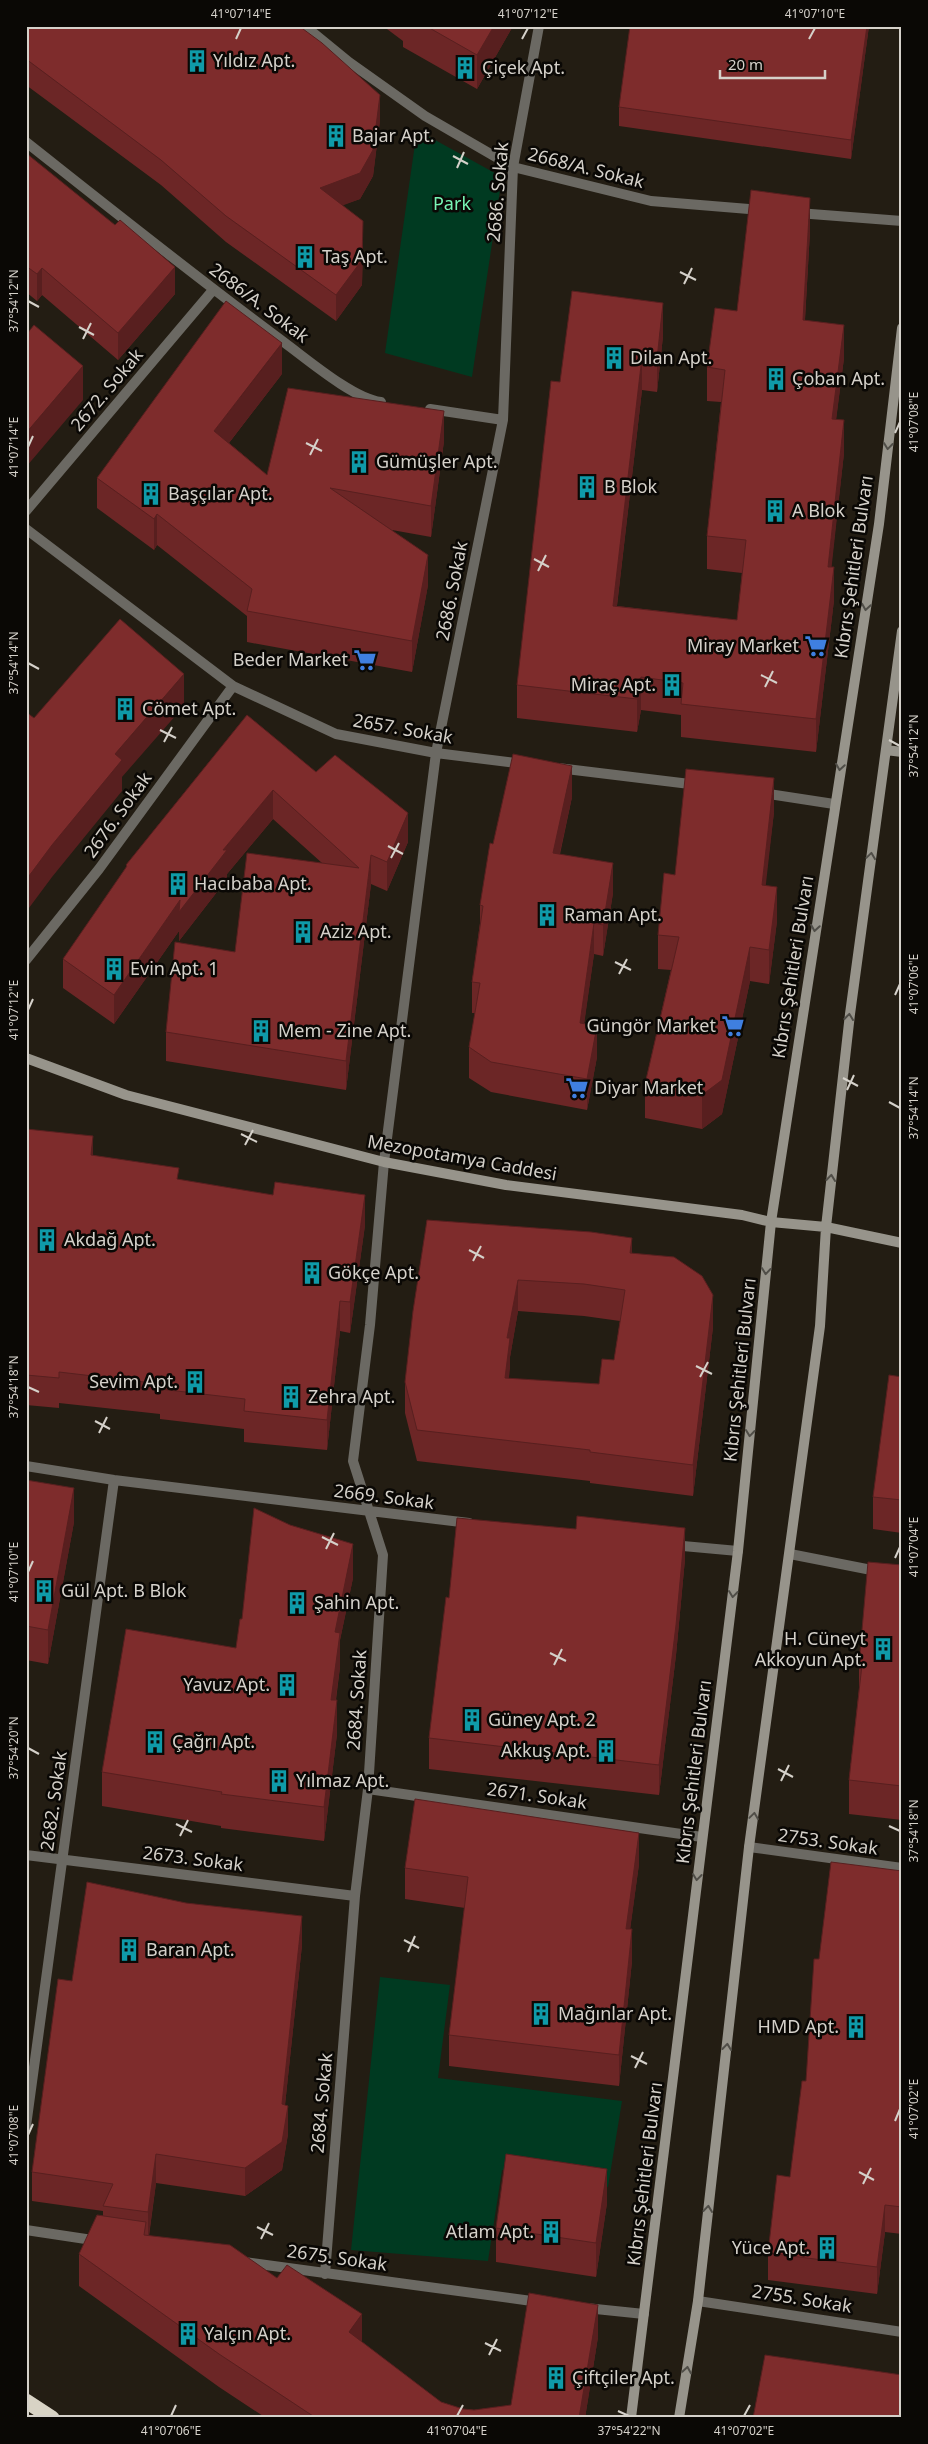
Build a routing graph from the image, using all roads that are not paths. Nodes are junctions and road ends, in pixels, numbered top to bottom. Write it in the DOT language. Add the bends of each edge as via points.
graph roads {
  1 [pos="304,26"];
  2 [pos="539,26"];
  3 [pos="26,142"];
  4 [pos="513,167"];
  5 [pos="769,211"];
  6 [pos="789,212"];
  7 [pos="902,221"];
  8 [pos="213,290"];
  9 [pos="902,328"];
  10 [pos="390,404"];
  11 [pos="418,408"];
  12 [pos="503,420"];
  13 [pos="26,511"];
  14 [pos="26,529"];
  15 [pos="902,631"];
  16 [pos="233,686"];
  17 [pos="886,750"];
  18 [pos="902,752"];
  19 [pos="436,753"];
  20 [pos="710,787"];
  21 [pos="749,791"];
  22 [pos="834,804"];
  23 [pos="26,960"];
  24 [pos="26,1058"];
  25 [pos="384,1162"];
  26 [pos="771,1222"];
  27 [pos="826,1227"];
  28 [pos="902,1243"];
  29 [pos="26,1466"];
  30 [pos="114,1480"];
  31 [pos="368,1512"];
  32 [pos="476,1524"];
  33 [pos="663,1544"];
  34 [pos="738,1551"];
  35 [pos="790,1554"];
  36 [pos="902,1576"];
  37 [pos="368,1789"];
  38 [pos="702,1837"];
  39 [pos="749,1848"];
  40 [pos="26,1854"];
  41 [pos="62,1859"];
  42 [pos="902,1868"];
  43 [pos="356,1896"];
  44 [pos="26,2126"];
  45 [pos="26,2230"];
  46 [pos="113,2243"];
  47 [pos="228,2260"];
  48 [pos="325,2274"];
  49 [pos="698,2301"];
  50 [pos="552,2303"];
  51 [pos="571,2306"];
  52 [pos="644,2314"];
  53 [pos="902,2332"];
  54 [pos="26,2401"];
  55 [pos="52,2418"];
  56 [pos="631,2418"];
  57 [pos="679,2418"];
  1 -- 4 [label="street, 2668/A. Sokak" via="425,116"];
  2 -- 4 [label="street, 2686. Sokak"];
  3 -- 8 [label="street, 2686/A. Sokak"];
  4 -- 5 [label="street, 2668/A. Sokak" via="651,200"];
  4 -- 12 [label="street, 2686. Sokak"];
  6 -- 7 [label="street"];
  8 -- 10 [label="street, 2686/A. Sokak" via="324,372 371,401"];
  8 -- 13 [label="street, 2672. Sokak"];
  9 -- 22 [label="main road, Kıbrıs Şehitleri Bulvarı, one-way" via="879,524"];
  11 -- 12 [label="street"];
  12 -- 19 [label="street, 2686. Sokak"];
  14 -- 16 [label="street, 2657. Sokak"];
  15 -- 17 [label="main road"];
  16 -- 19 [label="street, 2657. Sokak" via="336,734"];
  16 -- 23 [label="street, 2676. Sokak" via="99,869"];
  17 -- 18 [label="main road"];
  27 -- 17 [label="main road, one-way" via="850,1014"];
  19 -- 20 [label="street, 2657. Sokak"];
  19 -- 25 [label="street, 2686. Sokak"];
  21 -- 22 [label="street"];
  22 -- 26 [label="main road, Kıbrıs Şehitleri Bulvarı, one-way"];
  24 -- 25 [label="main road, Mezopotamya Caddesi" via="126,1095"];
  25 -- 26 [label="main road, Mezopotamya Caddesi" via="506,1185 742,1215"];
  25 -- 31 [label="street, 2684. Sokak" via="370,1325 353,1461"];
  26 -- 27 [label="main road, Mezopotamya Caddesi"];
  26 -- 34 [label="main road, Kıbrıs Şehitleri Bulvarı, one-way"];
  27 -- 28 [label="main road, Mezopotamya Caddesi"];
  27 -- 35 [label="main road" via="820,1326"];
  29 -- 30 [label="street, 2669. Sokak"];
  30 -- 31 [label="street, 2669. Sokak"];
  30 -- 41 [label="street, 2682. Sokak"];
  31 -- 32 [label="street, 2669. Sokak"];
  31 -- 37 [label="street, 2684. Sokak" via="383,1555"];
  33 -- 34 [label="street"];
  34 -- 38 [label="main road, Kıbrıs Şehitleri Bulvarı, one-way"];
  35 -- 36 [label="street"];
  39 -- 35 [label="main road, one-way"];
  37 -- 38 [label="street, 2671. Sokak"];
  37 -- 43 [label="street, 2684. Sokak"];
  38 -- 52 [label="main road, Kıbrıs Şehitleri Bulvarı, one-way"];
  39 -- 42 [label="street, 2753. Sokak"];
  49 -- 39 [label="main road, one-way"];
  40 -- 41 [label="street, 2673. Sokak"];
  41 -- 43 [label="street, 2673. Sokak"];
  41 -- 44 [label="street, 2682. Sokak"];
  43 -- 48 [label="street, 2684. Sokak"];
  45 -- 46 [label="street"];
  47 -- 48 [label="street, 2675. Sokak"];
  48 -- 50 [label="street, 2675. Sokak"];
  49 -- 53 [label="street, 2755. Sokak"];
  57 -- 49 [label="main road, one-way"];
  51 -- 52 [label="street"];
  52 -- 56 [label="main road, Kıbrıs Şehitleri Bulvarı"];
  54 -- 55 [label="highway"];
}
